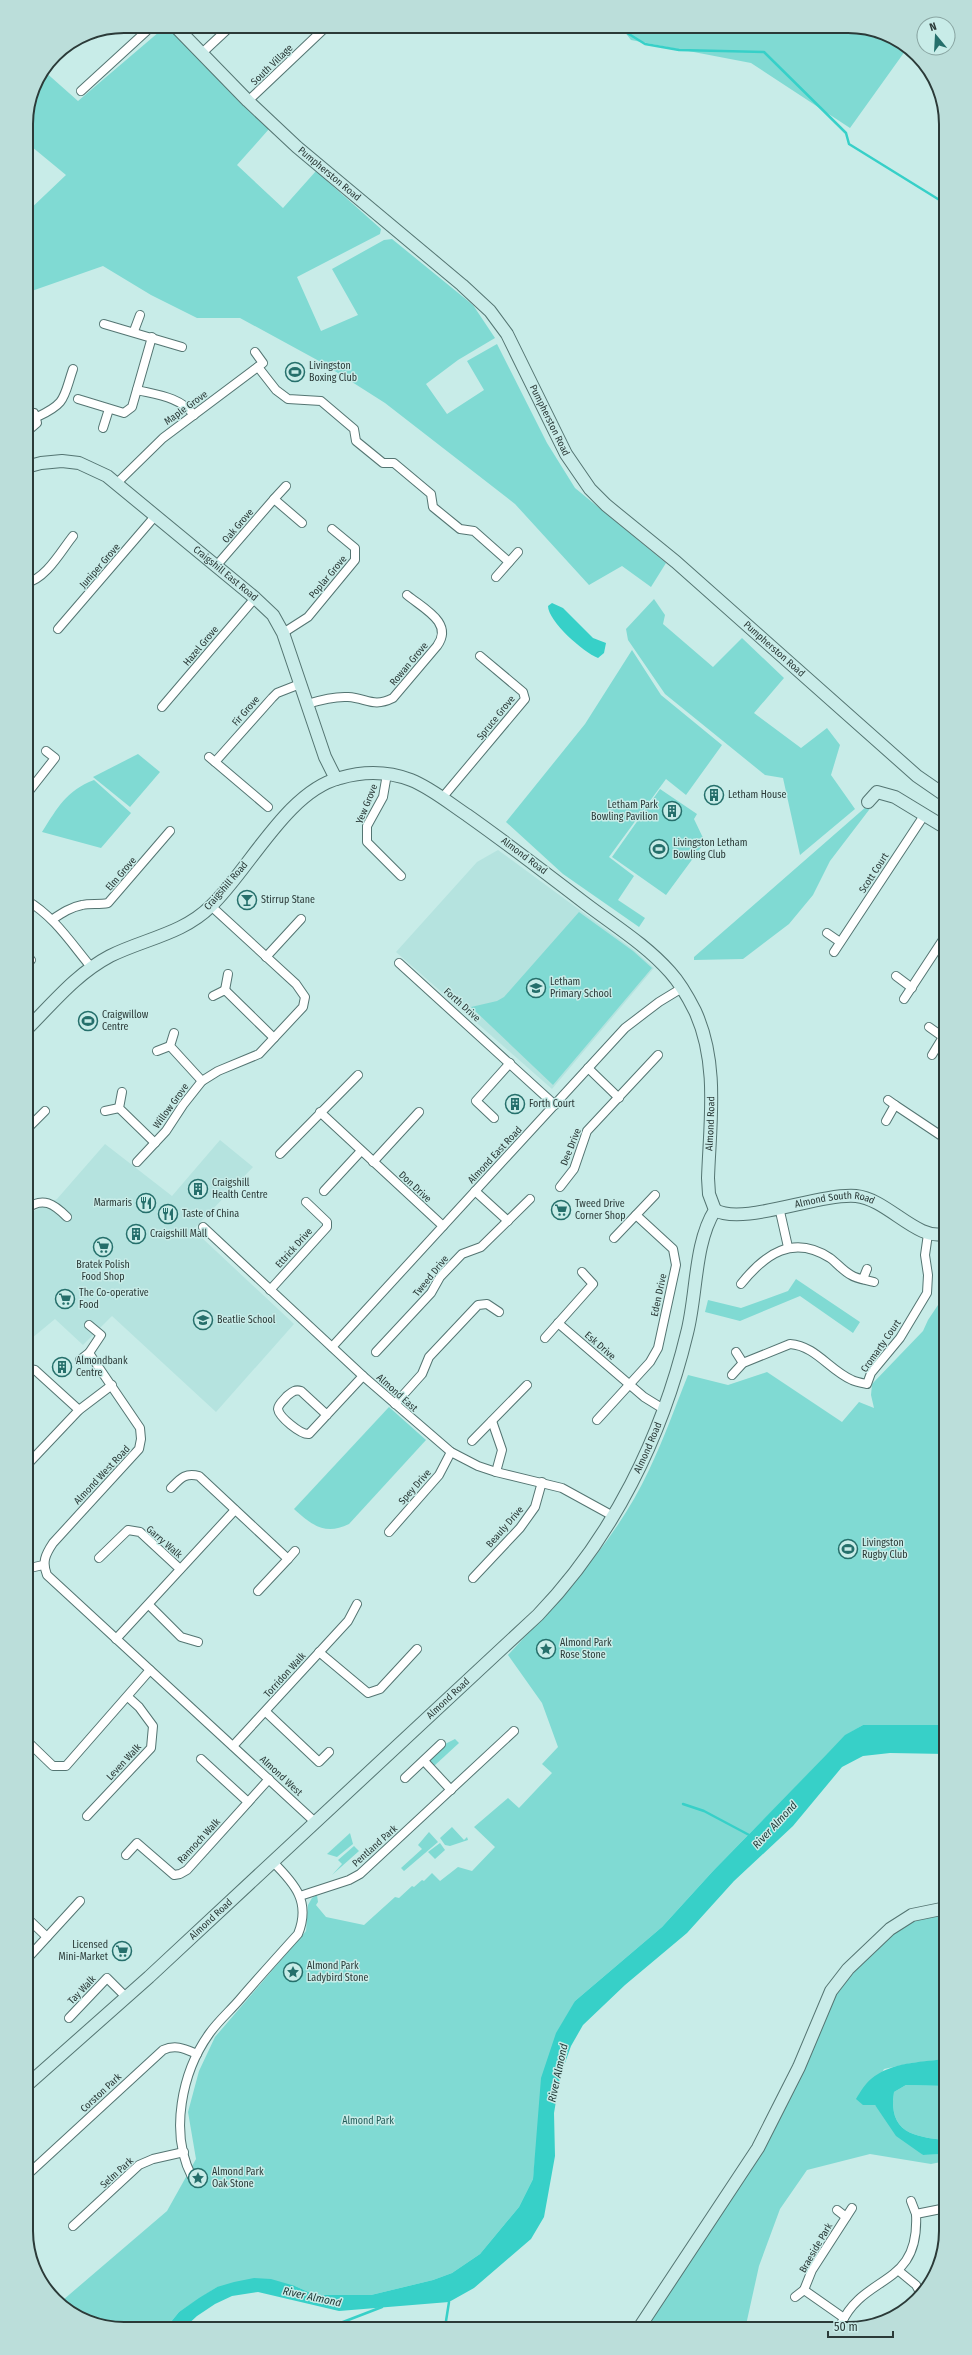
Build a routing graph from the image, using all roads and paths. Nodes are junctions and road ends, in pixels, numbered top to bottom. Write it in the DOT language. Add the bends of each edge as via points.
graph roads {
  1 [pos="144,33"];
  2 [pos="182,33"];
  3 [pos="224,33"];
  4 [pos="320,33"];
  5 [pos="201,54"];
  6 [pos="81,91"];
  7 [pos="248,101"];
  8 [pos="140,315"];
  9 [pos="104,324"];
  10 [pos="134,331"];
  11 [pos="152,337"];
  12 [pos="182,347"];
  13 [pos="255,352"];
  14 [pos="258,367"];
  15 [pos="73,368"];
  16 [pos="137,390"];
  17 [pos="78,399"];
  18 [pos="109,409"];
  19 [pos="33,414"];
  20 [pos="194,415"];
  21 [pos="37,417"];
  22 [pos="33,427"];
  23 [pos="103,428"];
  24 [pos="33,465"];
  25 [pos="117,483"];
  26 [pos="286,486"];
  27 [pos="274,499"];
  28 [pos="156,515"];
  29 [pos="302,523"];
  30 [pos="332,529"];
  31 [pos="73,536"];
  32 [pos="518,552"];
  33 [pos="510,562"];
  34 [pos="214,563"];
  35 [pos="496,577"];
  36 [pos="33,581"];
  37 [pos="407,595"];
  38 [pos="255,598"];
  39 [pos="58,630"];
  40 [pos="283,633"];
  41 [pos="480,656"];
  42 [pos="300,684"];
  43 [pos="307,704"];
  44 [pos="162,707"];
  45 [pos="46,751"];
  46 [pos="387,774"];
  47 [pos="336,779"];
  48 [pos="33,786"];
  49 [pos="939,791"];
  50 [pos="442,798"];
  51 [pos="868,802"];
  52 [pos="268,807"];
  53 [pos="925,814"];
  54 [pos="939,823"];
  55 [pos="170,831"];
  56 [pos="401,876"];
  57 [pos="33,904"];
  58 [pos="212,906"];
  59 [pos="53,919"];
  60 [pos="302,919"];
  61 [pos="827,933"];
  62 [pos="840,942"];
  63 [pos="939,946"];
  64 [pos="834,952"];
  65 [pos="266,957"];
  66 [pos="399,963"];
  67 [pos="91,967"];
  68 [pos="228,974"];
  69 [pos="896,976"];
  70 [pos="682,988"];
  71 [pos="912,988"];
  72 [pos="224,990"];
  73 [pos="213,996"];
  74 [pos="904,999"];
  75 [pos="33,1023"];
  76 [pos="929,1027"];
  77 [pos="174,1033"];
  78 [pos="939,1034"];
  79 [pos="274,1038"];
  80 [pos="170,1046"];
  81 [pos="939,1046"];
  82 [pos="157,1051"];
  83 [pos="658,1055"];
  84 [pos="932,1055"];
  85 [pos="510,1063"];
  86 [pos="588,1068"];
  87 [pos="358,1075"];
  88 [pos="202,1081"];
  89 [pos="122,1092"];
  90 [pos="619,1098"];
  91 [pos="555,1105"];
  92 [pos="119,1108"];
  93 [pos="45,1111"];
  94 [pos="104,1111"];
  95 [pos="320,1112"];
  96 [pos="419,1112"];
  97 [pos="494,1118"];
  98 [pos="886,1121"];
  99 [pos="33,1123"];
  100 [pos="939,1134"];
  101 [pos="155,1143"];
  102 [pos="361,1151"];
  103 [pos="280,1154"];
  104 [pos="137,1162"];
  105 [pos="373,1162"];
  106 [pos="560,1187"];
  107 [pos="324,1190"];
  108 [pos="475,1191"];
  109 [pos="655,1195"];
  110 [pos="530,1199"];
  111 [pos="306,1202"];
  112 [pos="33,1204"];
  113 [pos="779,1207"];
  114 [pos="715,1210"];
  115 [pos="636,1215"];
  116 [pos="68,1218"];
  117 [pos="508,1220"];
  118 [pos="443,1226"];
  119 [pos="203,1227"];
  120 [pos="939,1233"];
  121 [pos="928,1234"];
  122 [pos="614,1238"];
  123 [pos="788,1247"];
  124 [pos="867,1269"];
  125 [pos="582,1272"];
  126 [pos="863,1279"];
  127 [pos="874,1282"];
  128 [pos="741,1284"];
  129 [pos="270,1290"];
  130 [pos="499,1312"];
  131 [pos="558,1323"];
  132 [pos="89,1325"];
  133 [pos="545,1338"];
  134 [pos="332,1347"];
  135 [pos="376,1352"];
  136 [pos="736,1352"];
  137 [pos="89,1353"];
  138 [pos="80,1360"];
  139 [pos="743,1362"];
  140 [pos="33,1370"];
  141 [pos="732,1375"];
  142 [pos="363,1376"];
  143 [pos="628,1384"];
  144 [pos="112,1385"];
  145 [pos="527,1385"];
  146 [pos="395,1404"];
  147 [pos="79,1410"];
  148 [pos="665,1410"];
  149 [pos="327,1415"];
  150 [pos="597,1420"];
  151 [pos="492,1422"];
  152 [pos="472,1441"];
  153 [pos="451,1452"];
  154 [pos="33,1459"];
  155 [pos="496,1472"];
  156 [pos="542,1482"];
  157 [pos="171,1488"];
  158 [pos="235,1510"];
  159 [pos="613,1516"];
  160 [pos="389,1532"];
  161 [pos="295,1551"];
  162 [pos="99,1558"];
  163 [pos="288,1559"];
  164 [pos="43,1565"];
  165 [pos="33,1567"];
  166 [pos="180,1569"];
  167 [pos="473,1578"];
  168 [pos="258,1591"];
  169 [pos="357,1604"];
  170 [pos="148,1605"];
  171 [pos="116,1639"];
  172 [pos="198,1642"];
  173 [pos="417,1649"];
  174 [pos="319,1652"];
  175 [pos="150,1670"];
  176 [pos="128,1697"];
  177 [pos="266,1712"];
  178 [pos="514,1731"];
  179 [pos="441,1744"];
  180 [pos="233,1746"];
  181 [pos="33,1747"];
  182 [pos="329,1752"];
  183 [pos="202,1759"];
  184 [pos="424,1761"];
  185 [pos="405,1778"];
  186 [pos="269,1779"];
  187 [pos="451,1790"];
  188 [pos="248,1802"];
  189 [pos="87,1816"];
  190 [pos="315,1822"];
  191 [pos="126,1855"];
  192 [pos="273,1862"];
  193 [pos="300,1896"];
  194 [pos="80,1901"];
  195 [pos="939,1909"];
  196 [pos="33,1924"];
  197 [pos="47,1937"];
  198 [pos="33,1952"];
  199 [pos="126,1997"];
  200 [pos="68,2018"];
  201 [pos="197,2054"];
  202 [pos="33,2080"];
  203 [pos="184,2152"];
  204 [pos="33,2170"];
  205 [pos="192,2177"];
  206 [pos="911,2201"];
  207 [pos="852,2208"];
  208 [pos="939,2209"];
  209 [pos="837,2210"];
  210 [pos="916,2214"];
  211 [pos="846,2217"];
  212 [pos="72,2226"];
  213 [pos="899,2271"];
  214 [pos="918,2289"];
  215 [pos="804,2290"];
  216 [pos="795,2297"];
  217 [pos="843,2321"];
  218 [pos="643,2322"];
  1 -- 6 [label="street"];
  2 -- 5 [label="street, Pumpherston Road"];
  3 -- 5 [label="street"];
  4 -- 7 [label="street, South Village"];
  5 -- 7 [label="street, Pumpherston Road"];
  7 -- 49 [label="street, Pumpherston Road" via="297,147 490,311 507,334 566,454 590,489 606,505 676,562 917,776"];
  8 -- 10 [label="street"];
  9 -- 10 [label="street"];
  10 -- 11 [label="street"];
  11 -- 12 [label="street"];
  11 -- 16 [label="street"];
  13 -- 14 [label="street" via="263,363"];
  14 -- 20 [label="street, Maple Grove"];
  14 -- 33 [label="street" via="276,390 288,399 320,402 354,429 356,441 383,463 394,462 431,494 433,508 460,529 474,531"];
  15 -- 21 [label="street" via="62,402 56,408"];
  16 -- 18 [label="street" via="128,412"];
  16 -- 20 [label="street" via="176,400 187,406"];
  17 -- 18 [label="street"];
  18 -- 23 [label="street"];
  19 -- 21 [label="street"];
  20 -- 25 [label="street, Maple Grove" via="152,447"];
  21 -- 22 [label="street"];
  24 -- 25 [label="street, Craigshill East Road" via="62,461 79,463 94,468"];
  25 -- 28 [label="street, Craigshill East Road"];
  26 -- 27 [label="street, Oak Grove"];
  27 -- 29 [label="street"];
  27 -- 34 [label="street, Oak Grove"];
  28 -- 34 [label="street, Craigshill East Road"];
  28 -- 39 [label="street, Juniper Grove"];
  30 -- 40 [label="street, Poplar Grove" via="355,548 355,560 308,617"];
  31 -- 36 [label="street" via="47,569"];
  32 -- 33 [label="street"];
  33 -- 35 [label="street"];
  34 -- 38 [label="street, Craigshill East Road"];
  37 -- 43 [label="street, Rowan Grove" via="441,623 444,632 437,646 393,698 372,704 350,697 340,697"];
  38 -- 40 [label="street, Craigshill East Road" via="273,615"];
  38 -- 44 [label="street, Hazel Grove"];
  40 -- 42 [label="street, Craigshill East Road"];
  41 -- 50 [label="street, Spruce Grove" via="523,692 525,699"];
  42 -- 43 [label="street, Craigshill East Road"];
  42 -- 52 [label="street, Fir Grove" via="283,690 272,698 212,760"];
  43 -- 47 [label="street, Craigshill East Road" via="325,757"];
  45 -- 48 [label="street" via="55,758"];
  46 -- 47 [label="street, Almond Road" via="357,773"];
  46 -- 50 [label="street, Almond Road" via="411,780"];
  46 -- 56 [label="street, Yew Grove" via="383,797 367,826 367,842"];
  47 -- 58 [label="street, Craigshill Road" via="301,800"];
  50 -- 70 [label="street, Almond Road" via="508,844 638,943 670,972"];
  51 -- 53 [label="street" via="877,792 895,797"];
  53 -- 54 [label="street"];
  53 -- 62 [label="street, Scott Court"];
  55 -- 59 [label="street, Elm Grove" via="108,903 83,905"];
  57 -- 59 [label="street"];
  58 -- 65 [label="street, Willow Grove"];
  58 -- 67 [label="street, Craigshill Road" via="177,930 112,955"];
  59 -- 67 [label="street"];
  60 -- 65 [label="street"];
  61 -- 62 [label="street"];
  62 -- 64 [label="street, Scott Court"];
  63 -- 71 [label="street"];
  65 -- 79 [label="street, Willow Grove" via="296,984 305,997 302,1007"];
  66 -- 85 [label="street, Forth Drive"];
  67 -- 75 [label="street, Craigshill Road" via="68,986"];
  68 -- 72 [label="street"];
  69 -- 71 [label="street"];
  70 -- 86 [label="street, Almond East Road" via="625,1028"];
  70 -- 114 [label="street, Almond Road" via="707,1043 712,1079 708,1178 709,1194"];
  71 -- 74 [label="street"];
  72 -- 73 [label="street"];
  72 -- 79 [label="street"];
  76 -- 78 [label="street"];
  77 -- 80 [label="street"];
  79 -- 88 [label="street, Willow Grove" via="259,1054 218,1071"];
  80 -- 82 [label="street"];
  80 -- 88 [label="street, Willow Grove"];
  81 -- 84 [label="street"];
  83 -- 90 [label="street, Dee Drive"];
  85 -- 91 [label="street, Forth Drive"];
  85 -- 97 [label="street" via="476,1101"];
  86 -- 90 [label="street"];
  86 -- 91 [label="street, Almond East Road"];
  87 -- 95 [label="street"];
  88 -- 101 [label="street, Willow Grove"];
  89 -- 92 [label="street"];
  90 -- 106 [label="street, Dee Drive" via="587,1131 574,1169"];
  91 -- 108 [label="street, Almond East Road"];
  92 -- 94 [label="street"];
  92 -- 101 [label="street, Willow Grove"];
  93 -- 99 [label="street"];
  95 -- 102 [label="street, Don Drive"];
  95 -- 103 [label="street"];
  96 -- 105 [label="street"];
  98 -- 100 [label="street" via="892,1103"];
  101 -- 104 [label="street, Willow Grove"];
  102 -- 105 [label="street, Don Drive"];
  102 -- 107 [label="street"];
  105 -- 118 [label="street, Don Drive"];
  108 -- 117 [label="street"];
  108 -- 118 [label="street, Almond East Road"];
  109 -- 115 [label="street"];
  110 -- 117 [label="street, Tweed Drive"];
  111 -- 129 [label="street, Ettrick Drive" via="327,1222 327,1227"];
  112 -- 116 [label="street" via="44,1202 56,1206"];
  113 -- 114 [label="street, Almond South Road" via="742,1216 724,1215"];
  113 -- 121 [label="street, Almond South Road" via="838,1196 857,1196 882,1204"];
  113 -- 123 [label="street"];
  114 -- 148 [label="street, Almond Road" via="704,1236 690,1322"];
  115 -- 122 [label="street"];
  115 -- 143 [label="street, Eden Drive" via="673,1250 676,1265 658,1348 650,1362"];
  117 -- 135 [label="street, Tweed Drive" via="482,1247 462,1254 440,1277 431,1293"];
  118 -- 134 [label="street, Almond East Road"];
  119 -- 129 [label="street, Almond East"];
  120 -- 121 [label="street"];
  121 -- 139 [label="street, Cromarty Court" via="925,1255 927,1293 900,1338 871,1373 867,1384 852,1380 806,1348 797,1345 790,1344"];
  123 -- 126 [label="street" via="829,1257 851,1275"];
  123 -- 128 [label="street" via="756,1265"];
  124 -- 126 [label="street"];
  125 -- 131 [label="street" via="593,1284"];
  126 -- 127 [label="street"];
  129 -- 134 [label="street, Almond East"];
  130 -- 146 [label="street" via="487,1304 478,1305 429,1357 422,1374"];
  131 -- 133 [label="street"];
  131 -- 143 [label="street, Esk Drive"];
  132 -- 137 [label="street" via="102,1335"];
  134 -- 142 [label="street, Almond East"];
  136 -- 139 [label="street"];
  137 -- 138 [label="street"];
  137 -- 144 [label="street, Almond West Road"];
  139 -- 141 [label="street, Cromarty Court"];
  140 -- 147 [label="street"];
  142 -- 146 [label="street, Almond East"];
  142 -- 149 [label="street"];
  143 -- 148 [label="street, Esk Drive"];
  143 -- 150 [label="street"];
  144 -- 147 [label="street"];
  144 -- 164 [label="street, Almond West Road" via="140,1428 139,1449 53,1543 45,1554"];
  145 -- 151 [label="street"];
  146 -- 153 [label="street, Almond East"];
  147 -- 154 [label="street"];
  148 -- 159 [label="street, Almond Road" via="635,1476"];
  149 -- 149 [label="street" via="309,1434 304,1434 279,1413 278,1408 279,1404 297,1390"];
  151 -- 152 [label="street"];
  151 -- 155 [label="street" via="502,1450"];
  153 -- 155 [label="street, Almond East"];
  153 -- 160 [label="street, Spey Drive" via="439,1475"];
  155 -- 156 [label="street, Almond East"];
  156 -- 159 [label="street, Almond East" via="577,1495"];
  156 -- 167 [label="street, Beauly Drive" via="535,1507 520,1528"];
  157 -- 158 [label="street" via="184,1476 199,1476"];
  158 -- 163 [label="street"];
  158 -- 166 [label="street, Garry Walk"];
  159 -- 190 [label="street, Almond Road" via="577,1570 538,1615"];
  161 -- 163 [label="street"];
  162 -- 166 [label="street, Garry Walk" via="128,1530 140,1532"];
  163 -- 168 [label="street"];
  164 -- 165 [label="street"];
  164 -- 171 [label="street" via="53,1582"];
  166 -- 170 [label="street, Garry Walk"];
  169 -- 174 [label="street, Torridon Walk" via="348,1621"];
  170 -- 171 [label="street, Garry Walk"];
  170 -- 172 [label="street" via="181,1637"];
  171 -- 175 [label="street"];
  173 -- 174 [label="street, Torridon Walk" via="380,1688 368,1693"];
  174 -- 177 [label="street, Torridon Walk"];
  175 -- 176 [label="street"];
  175 -- 180 [label="street"];
  176 -- 181 [label="street" via="66,1766 53,1766"];
  176 -- 189 [label="street, Leven Walk" via="153,1726 151,1748"];
  177 -- 180 [label="street, Torridon Walk"];
  177 -- 182 [label="street, Torridon Walk" via="319,1762"];
  178 -- 187 [label="street, Pentland Park"];
  179 -- 184 [label="street"];
  180 -- 186 [label="street, Almond West"];
  183 -- 188 [label="street"];
  184 -- 185 [label="street"];
  184 -- 187 [label="street"];
  186 -- 188 [label="street, Rannoch Walk"];
  186 -- 190 [label="street, Almond West"];
  187 -- 193 [label="street, Pentland Park" via="360,1874"];
  188 -- 191 [label="street, Rannoch Walk" via="187,1870 180,1874 174,1875 137,1843"];
  190 -- 192 [label="street, Almond Road"];
  192 -- 193 [label="street"];
  192 -- 199 [label="street, Almond Road"];
  193 -- 201 [label="street" via="304,1920 298,1934 209,2034"];
  194 -- 197 [label="street"];
  195 -- 218 [label="street" via="922,1911 890,1929 848,1969 831,1991 799,2067 758,2148"];
  196 -- 197 [label="street"];
  197 -- 198 [label="street"];
  199 -- 200 [label="street, Tay Walk" via="107,1978"];
  199 -- 202 [label="street, Almond Road"];
  201 -- 203 [label="street" via="188,2075 181,2110 180,2135"];
  201 -- 204 [label="street, Corston Park" via="181,2047 171,2046 163,2050"];
  203 -- 205 [label="street"];
  203 -- 212 [label="street, Selm Park" via="139,2165"];
  206 -- 210 [label="street"];
  207 -- 211 [label="street, Braeside Park"];
  208 -- 210 [label="street"];
  209 -- 211 [label="street, Braeside Park"];
  210 -- 213 [label="street" via="917,2226 912,2250"];
  211 -- 215 [label="street, Braeside Park" via="812,2270"];
  213 -- 214 [label="street"];
  213 -- 217 [label="street" via="867,2292"];
  215 -- 216 [label="street"];
  215 -- 217 [label="street"];
}
